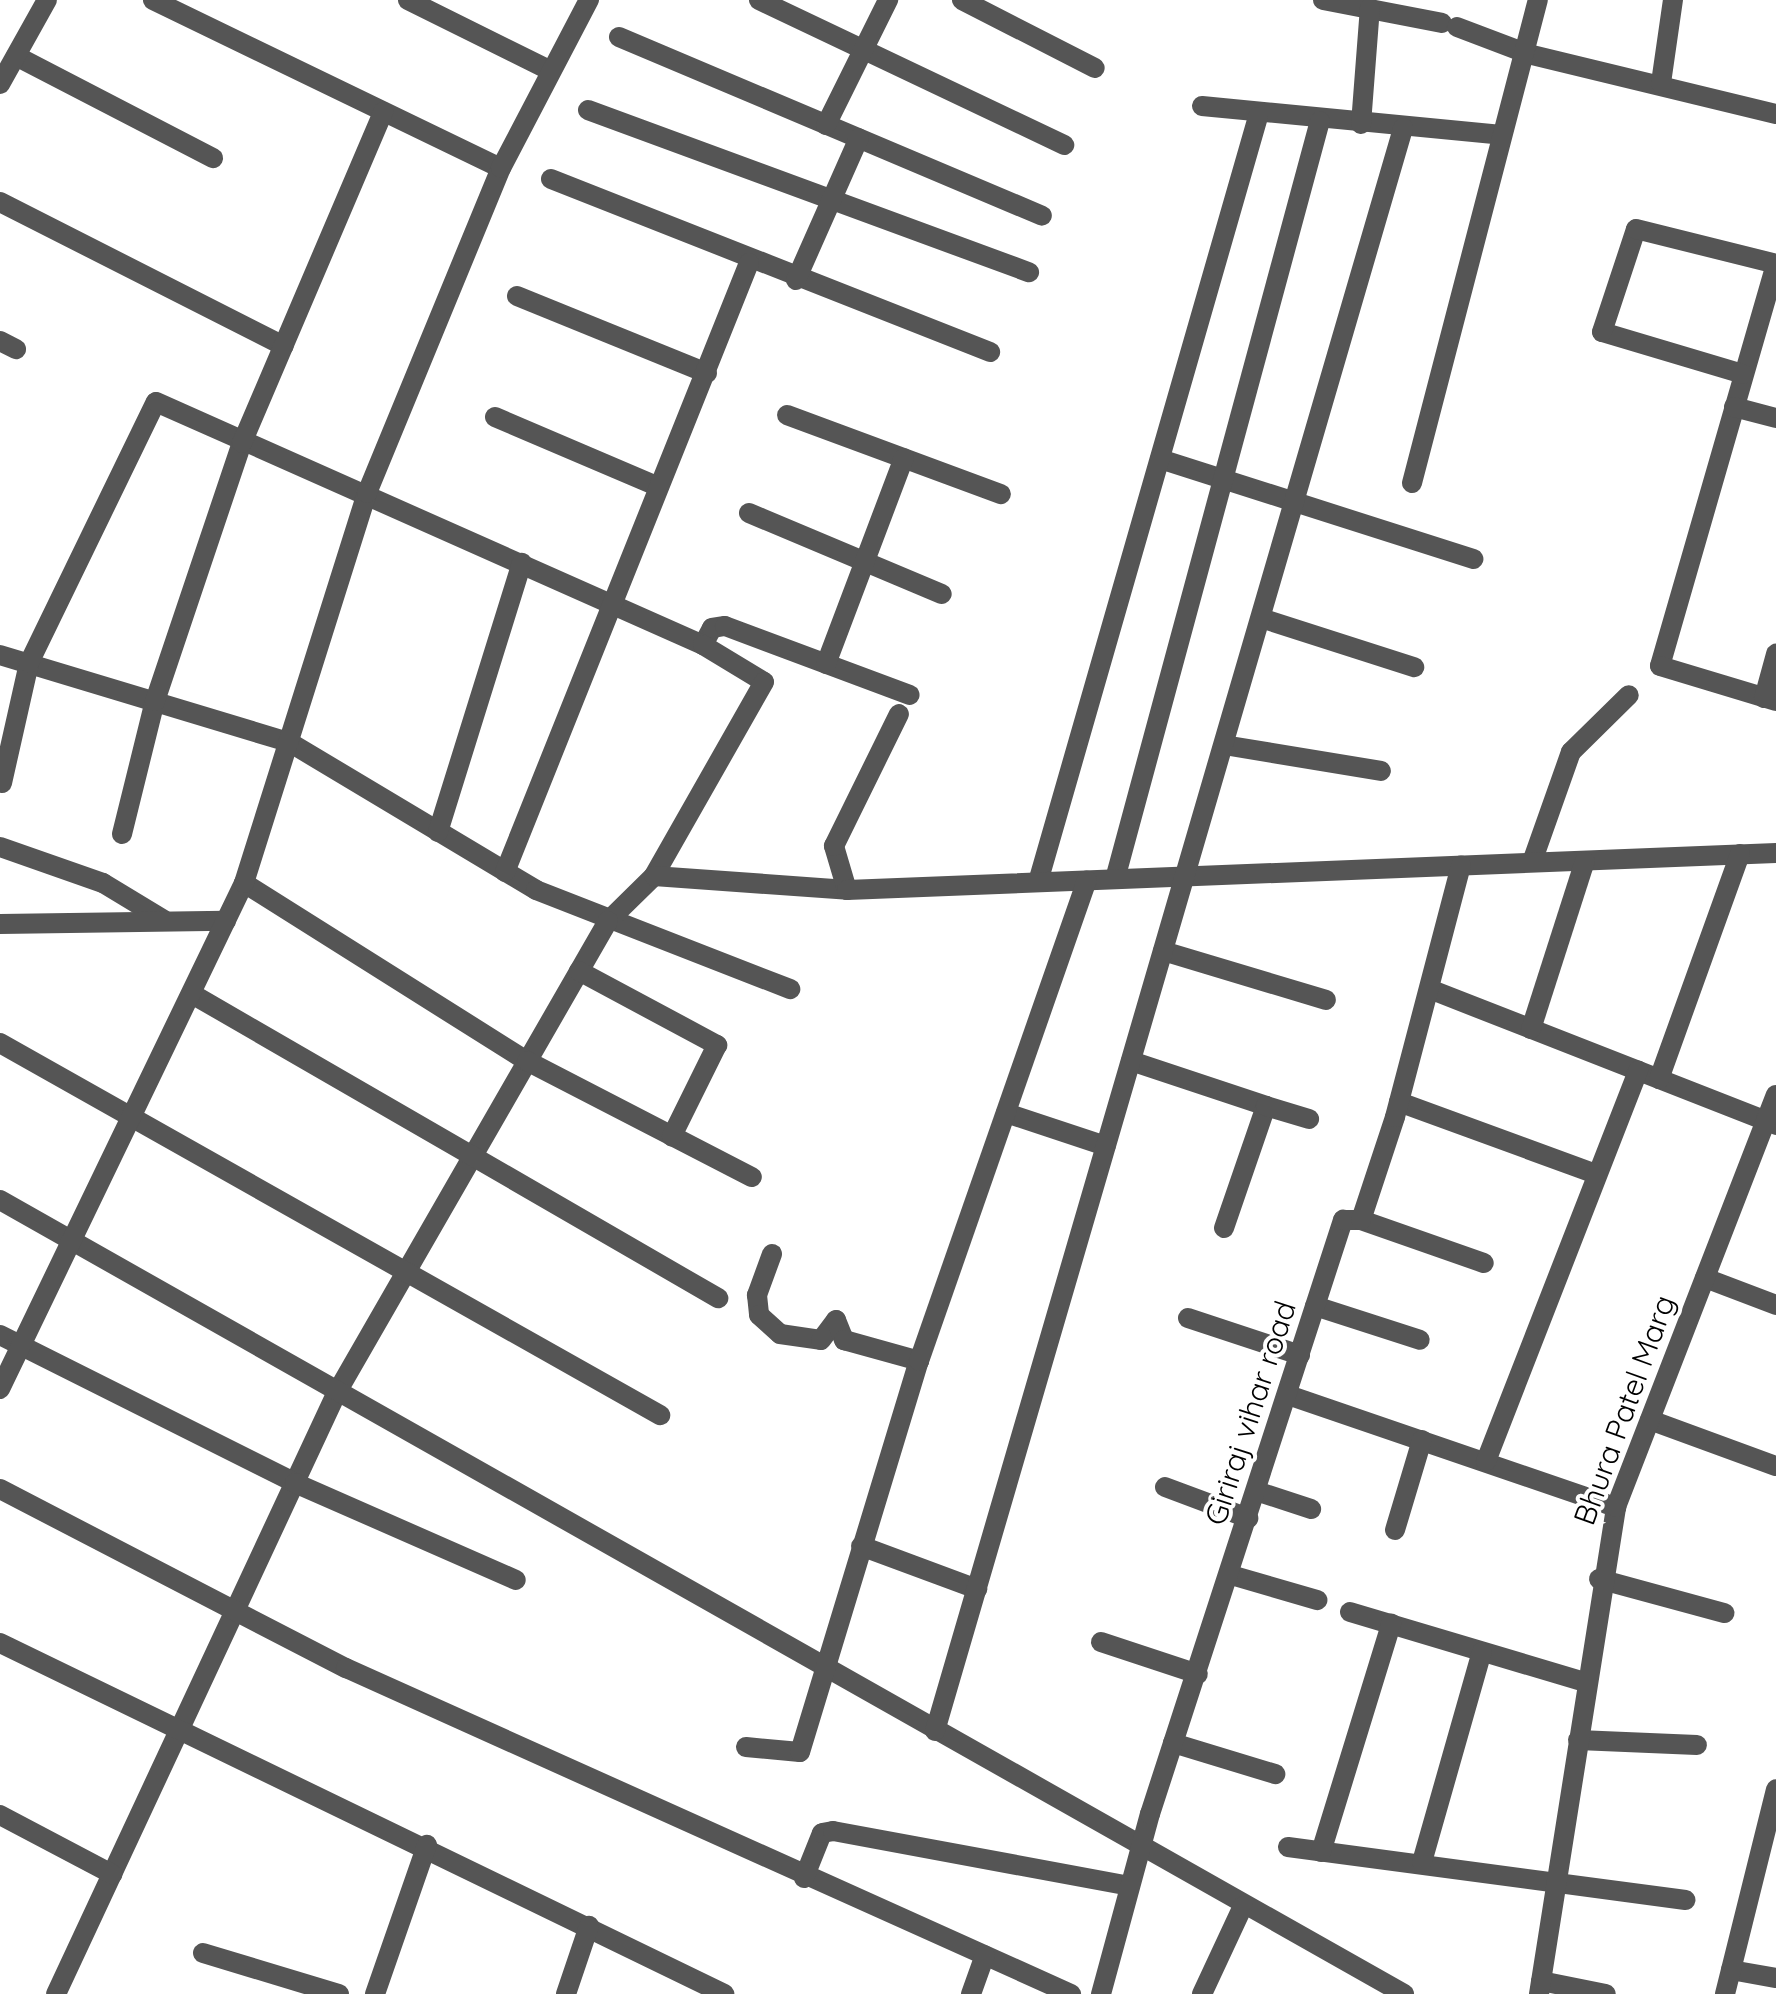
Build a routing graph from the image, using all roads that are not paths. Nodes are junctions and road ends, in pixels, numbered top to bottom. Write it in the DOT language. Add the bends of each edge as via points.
graph roads {
  1 [pos="46,0"];
  2 [pos="152,0"];
  3 [pos="408,0"];
  4 [pos="589,0"];
  5 [pos="759,0"];
  6 [pos="888,0"];
  7 [pos="962,0"];
  8 [pos="1323,0"];
  9 [pos="1538,0"];
  10 [pos="1673,0"];
  11 [pos="1395,6"];
  12 [pos="1370,8"];
  13 [pos="619,38"];
  14 [pos="863,49"];
  15 [pos="1528,54"];
  16 [pos="16,56"];
  17 [pos="1096,68"];
  18 [pos="548,70"];
  19 [pos="1661,83"];
  20 [pos="0,84"];
  21 [pos="1202,106"];
  22 [pos="588,110"];
  23 [pos="383,112"];
  24 [pos="1776,114"];
  25 [pos="1258,117"];
  26 [pos="1320,121"];
  27 [pos="826,124"];
  28 [pos="1361,124"];
  29 [pos="1404,128"];
  30 [pos="1502,135"];
  31 [pos="859,138"];
  32 [pos="1064,145"];
  33 [pos="214,158"];
  34 [pos="501,168"];
  35 [pos="551,179"];
  36 [pos="832,199"];
  37 [pos="0,202"];
  38 [pos="1042,216"];
  39 [pos="748,262"];
  40 [pos="1776,264"];
  41 [pos="1029,272"];
  42 [pos="796,280"];
  43 [pos="517,296"];
  44 [pos="284,346"];
  45 [pos="990,352"];
  46 [pos="707,373"];
  47 [pos="1743,374"];
  48 [pos="1734,407"];
  49 [pos="788,415"];
  50 [pos="495,417"];
  51 [pos="1776,418"];
  52 [pos="242,444"];
  53 [pos="904,458"];
  54 [pos="1160,459"];
  55 [pos="1223,480"];
  56 [pos="1412,483"];
  57 [pos="659,488"];
  58 [pos="366,494"];
  59 [pos="1001,494"];
  60 [pos="1294,502"];
  61 [pos="749,513"];
  62 [pos="1474,558"];
  63 [pos="866,560"];
  64 [pos="522,562"];
  65 [pos="942,594"];
  66 [pos="611,606"];
  67 [pos="1261,618"];
  68 [pos="703,645"];
  69 [pos="1776,654"];
  70 [pos="0,656"];
  71 [pos="29,664"];
  72 [pos="826,664"];
  73 [pos="1414,668"];
  74 [pos="1630,695"];
  75 [pos="1770,699"];
  76 [pos="156,701"];
  77 [pos="289,742"];
  78 [pos="1224,746"];
  79 [pos="1381,771"];
  80 [pos="2,783"];
  81 [pos="438,832"];
  82 [pos="122,834"];
  83 [pos="0,847"];
  84 [pos="1776,853"];
  85 [pos="1740,854"];
  86 [pos="1584,860"];
  87 [pos="1532,862"];
  88 [pos="1461,866"];
  89 [pos="505,872"];
  90 [pos="654,876"];
  91 [pos="1188,876"];
  92 [pos="1115,879"];
  93 [pos="1087,880"];
  94 [pos="1038,882"];
  95 [pos="244,883"];
  96 [pos="846,890"];
  97 [pos="164,920"];
  98 [pos="226,921"];
  99 [pos="608,921"];
  100 [pos="0,924"];
  101 [pos="1163,951"];
  102 [pos="579,971"];
  103 [pos="790,989"];
  104 [pos="1432,990"];
  105 [pos="192,994"];
  106 [pos="1326,1000"];
  107 [pos="1531,1029"];
  108 [pos="0,1042"];
  109 [pos="527,1061"];
  110 [pos="1131,1062"];
  111 [pos="1638,1071"];
  112 [pos="1658,1079"];
  113 [pos="1776,1095"];
  114 [pos="1400,1102"];
  115 [pos="1266,1106"];
  116 [pos="1006,1113"];
  117 [pos="133,1117"];
  118 [pos="1309,1119"];
  119 [pos="1771,1123"];
  120 [pos="672,1136"];
  121 [pos="1106,1146"];
  122 [pos="473,1156"];
  123 [pos="1596,1174"];
  124 [pos="752,1177"];
  125 [pos="0,1200"];
  126 [pos="1361,1220"];
  127 [pos="1224,1228"];
  128 [pos="73,1243"];
  129 [pos="772,1254"];
  130 [pos="1484,1263"];
  131 [pos="406,1272"];
  132 [pos="1704,1278"];
  133 [pos="718,1298"];
  134 [pos="1776,1305"];
  135 [pos="1315,1306"];
  136 [pos="1188,1318"];
  137 [pos="0,1335"];
  138 [pos="1420,1340"];
  139 [pos="22,1346"];
  140 [pos="1300,1355"];
  141 [pos="919,1361"];
  142 [pos="0,1389"];
  143 [pos="337,1392"];
  144 [pos="1288,1395"];
  145 [pos="660,1415"];
  146 [pos="1650,1420"];
  147 [pos="1422,1440"];
  148 [pos="1486,1461"];
  149 [pos="1776,1466"];
  150 [pos="295,1483"];
  151 [pos="1165,1487"];
  152 [pos="0,1489"];
  153 [pos="1256,1491"];
  154 [pos="1616,1507"];
  155 [pos="1311,1509"];
  156 [pos="1248,1518"];
  157 [pos="1395,1530"];
  158 [pos="861,1546"];
  159 [pos="1230,1575"];
  160 [pos="1599,1579"];
  161 [pos="516,1580"];
  162 [pos="976,1589"];
  163 [pos="1317,1600"];
  164 [pos="236,1607"];
  165 [pos="1350,1612"];
  166 [pos="1724,1613"];
  167 [pos="1391,1624"];
  168 [pos="1101,1642"];
  169 [pos="0,1643"];
  170 [pos="1482,1652"];
  171 [pos="824,1669"];
  172 [pos="1198,1674"];
  173 [pos="1584,1682"];
  174 [pos="180,1730"];
  175 [pos="935,1731"];
  176 [pos="1578,1740"];
  177 [pos="1173,1744"];
  178 [pos="1697,1745"];
  179 [pos="746,1747"];
  180 [pos="1275,1774"];
  181 [pos="1776,1789"];
  182 [pos="0,1816"];
  183 [pos="1769,1844"];
  184 [pos="427,1845"];
  185 [pos="1140,1847"];
  186 [pos="1288,1847"];
  187 [pos="1321,1852"];
  188 [pos="1422,1862"];
  189 [pos="112,1874"];
  190 [pos="804,1878"];
  191 [pos="1560,1880"];
  192 [pos="1130,1886"];
  193 [pos="1686,1900"];
  194 [pos="1243,1906"];
  195 [pos="589,1926"];
  196 [pos="203,1952"];
  197 [pos="985,1956"];
  198 [pos="1731,1970"];
  199 [pos="1776,1978"];
  200 [pos="1540,1988"];
  201 [pos="56,1994"];
  202 [pos="339,1994"];
  203 [pos="375,1994"];
  204 [pos="566,1994"];
  205 [pos="724,1994"];
  206 [pos="971,1994"];
  207 [pos="1071,1994"];
  208 [pos="1100,1994"];
  209 [pos="1202,1994"];
  210 [pos="1404,1994"];
  211 [pos="1606,1994"];
  212 [pos="1726,1994"];
  1 -- 16 [label="street"];
  2 -- 23 [label="street"];
  3 -- 18 [label="street"];
  4 -- 18 [label="street"];
  5 -- 14 [label="street"];
  6 -- 14 [label="street"];
  7 -- 17 [label="street"];
  8 -- 12 [label="street"];
  9 -- 15 [label="street"];
  10 -- 19 [label="street"];
  11 -- 12 [label="street"];
  11 -- 15 [label="street"];
  12 -- 28 [label="street"];
  13 -- 27 [label="street"];
  14 -- 27 [label="street"];
  14 -- 32 [label="street"];
  15 -- 19 [label="street"];
  15 -- 30 [label="street"];
  16 -- 20 [label="street"];
  16 -- 33 [label="street"];
  18 -- 34 [label="street"];
  19 -- 24 [label="street"];
  21 -- 25 [label="street"];
  22 -- 36 [label="street"];
  23 -- 34 [label="street"];
  23 -- 44 [label="street"];
  25 -- 26 [label="street"];
  25 -- 54 [label="street"];
  26 -- 28 [label="street"];
  26 -- 55 [label="street"];
  27 -- 31 [label="street"];
  28 -- 29 [label="street"];
  29 -- 30 [label="street"];
  29 -- 60 [label="street"];
  30 -- 56 [label="street"];
  31 -- 36 [label="street"];
  31 -- 38 [label="street"];
  34 -- 58 [label="street"];
  35 -- 39 [label="street"];
  36 -- 41 [label="street"];
  36 -- 42 [label="street"];
  37 -- 44 [label="street"];
  39 -- 42 [label="street"];
  39 -- 46 [label="street"];
  40 -- 47 [label="street"];
  40 -- 47 [label="street" via="1636,229 1602,332"];
  42 -- 45 [label="street"];
  43 -- 46 [label="street"];
  44 -- 52 [label="street"];
  46 -- 57 [label="street"];
  47 -- 48 [label="street"];
  48 -- 51 [label="street"];
  48 -- 75 [label="street" via="1660,666"];
  49 -- 53 [label="street"];
  50 -- 57 [label="street"];
  52 -- 58 [label="street"];
  52 -- 71 [label="street" via="156,402"];
  52 -- 76 [label="street"];
  53 -- 59 [label="street"];
  53 -- 63 [label="street"];
  54 -- 55 [label="street"];
  54 -- 94 [label="street"];
  55 -- 60 [label="street"];
  55 -- 92 [label="street"];
  57 -- 66 [label="street"];
  58 -- 64 [label="street"];
  58 -- 77 [label="street"];
  60 -- 62 [label="street"];
  60 -- 67 [label="street"];
  61 -- 63 [label="street"];
  63 -- 65 [label="street"];
  63 -- 72 [label="street"];
  64 -- 66 [label="street"];
  64 -- 81 [label="street"];
  66 -- 68 [label="street"];
  66 -- 89 [label="street"];
  67 -- 73 [label="street"];
  67 -- 78 [label="street"];
  68 -- 72 [label="street" via="712,628 726,626"];
  68 -- 90 [label="street" via="758,672 764,692"];
  69 -- 75 [label="street"];
  70 -- 71 [label="street"];
  71 -- 76 [label="street"];
  71 -- 80 [label="street"];
  72 -- 96 [label="street" via="904,705 834,846"];
  74 -- 87 [label="street" via="1571,752"];
  76 -- 77 [label="street"];
  76 -- 82 [label="street"];
  77 -- 81 [label="street"];
  77 -- 95 [label="street"];
  78 -- 79 [label="street"];
  78 -- 91 [label="street"];
  81 -- 89 [label="street"];
  83 -- 97 [label="street" via="103,883"];
  84 -- 85 [label="street"];
  85 -- 86 [label="street"];
  85 -- 112 [label="street"];
  86 -- 87 [label="street"];
  86 -- 107 [label="street"];
  87 -- 88 [label="street"];
  88 -- 91 [label="street"];
  88 -- 104 [label="street, Giriraj vihar road"];
  89 -- 99 [label="street"];
  90 -- 96 [label="street"];
  90 -- 99 [label="street"];
  91 -- 92 [label="street"];
  91 -- 101 [label="street"];
  92 -- 93 [label="street"];
  93 -- 94 [label="street"];
  93 -- 116 [label="street"];
  94 -- 96 [label="street"];
  95 -- 98 [label="street"];
  95 -- 109 [label="street"];
  97 -- 98 [label="street"];
  97 -- 100 [label="street"];
  98 -- 105 [label="street"];
  99 -- 102 [label="street"];
  99 -- 103 [label="street"];
  101 -- 106 [label="street"];
  101 -- 110 [label="street"];
  102 -- 109 [label="street"];
  102 -- 120 [label="street" via="718,1045"];
  104 -- 107 [label="street"];
  104 -- 114 [label="street, Giriraj vihar road"];
  105 -- 117 [label="street"];
  105 -- 122 [label="street"];
  107 -- 111 [label="street"];
  108 -- 117 [label="street"];
  109 -- 120 [label="street"];
  109 -- 122 [label="street"];
  110 -- 115 [label="street"];
  110 -- 121 [label="street"];
  111 -- 112 [label="street"];
  111 -- 123 [label="street"];
  112 -- 119 [label="street"];
  113 -- 119 [label="street, Bhura Patel Marg"];
  114 -- 123 [label="street"];
  114 -- 126 [label="street, Giriraj vihar road"];
  115 -- 118 [label="street"];
  115 -- 127 [label="street"];
  116 -- 121 [label="street"];
  116 -- 141 [label="street"];
  117 -- 128 [label="street"];
  117 -- 131 [label="street"];
  119 -- 132 [label="street, Bhura Patel Marg"];
  120 -- 124 [label="street"];
  121 -- 162 [label="street"];
  122 -- 131 [label="street"];
  122 -- 133 [label="street"];
  123 -- 148 [label="street"];
  125 -- 128 [label="street"];
  126 -- 130 [label="street"];
  126 -- 135 [label="street, Giriraj vihar road" via="1343,1220"];
  128 -- 139 [label="street"];
  128 -- 143 [label="street"];
  129 -- 141 [label="street" via="757,1294 759,1316 780,1334 822,1340 836,1320 844,1340"];
  131 -- 143 [label="street"];
  131 -- 145 [label="street"];
  132 -- 134 [label="street"];
  132 -- 146 [label="street, Bhura Patel Marg"];
  135 -- 138 [label="street"];
  135 -- 140 [label="street, Giriraj vihar road"];
  136 -- 140 [label="street"];
  137 -- 139 [label="street"];
  139 -- 142 [label="street"];
  139 -- 150 [label="street"];
  140 -- 144 [label="street, Giriraj vihar road"];
  141 -- 158 [label="street"];
  143 -- 150 [label="street"];
  143 -- 171 [label="street"];
  144 -- 147 [label="street"];
  144 -- 153 [label="street, Giriraj vihar road"];
  146 -- 149 [label="street"];
  146 -- 154 [label="street, Bhura Patel Marg"];
  147 -- 148 [label="street"];
  147 -- 157 [label="street"];
  148 -- 154 [label="street"];
  150 -- 161 [label="street"];
  150 -- 164 [label="street"];
  151 -- 156 [label="street"];
  152 -- 164 [label="street"];
  153 -- 155 [label="street"];
  153 -- 156 [label="street, Giriraj vihar road"];
  154 -- 160 [label="street, Bhura Patel Marg"];
  156 -- 159 [label="street, Giriraj vihar road"];
  158 -- 162 [label="street"];
  158 -- 171 [label="street"];
  159 -- 163 [label="street"];
  159 -- 172 [label="street, Giriraj vihar road"];
  160 -- 166 [label="street"];
  160 -- 173 [label="street, Bhura Patel Marg"];
  162 -- 175 [label="street"];
  164 -- 174 [label="street"];
  164 -- 190 [label="street" via="346,1668"];
  165 -- 167 [label="street"];
  167 -- 170 [label="street"];
  167 -- 187 [label="street"];
  168 -- 172 [label="street"];
  169 -- 174 [label="street"];
  170 -- 173 [label="street"];
  170 -- 188 [label="street"];
  171 -- 175 [label="street"];
  171 -- 179 [label="street" via="800,1752"];
  172 -- 177 [label="street, Giriraj vihar road"];
  173 -- 176 [label="street, Bhura Patel Marg"];
  174 -- 184 [label="street"];
  174 -- 189 [label="street"];
  175 -- 185 [label="street"];
  176 -- 178 [label="street"];
  176 -- 191 [label="street, Bhura Patel Marg"];
  177 -- 180 [label="street"];
  177 -- 185 [label="street, Giriraj vihar road"];
  181 -- 183 [label="street"];
  182 -- 189 [label="street"];
  183 -- 198 [label="street"];
  184 -- 195 [label="street"];
  184 -- 203 [label="street"];
  185 -- 192 [label="street, Giriraj vihar road"];
  185 -- 194 [label="street"];
  186 -- 187 [label="street"];
  187 -- 188 [label="street"];
  188 -- 191 [label="street"];
  189 -- 201 [label="street"];
  190 -- 192 [label="street" via="822,1833 834,1830"];
  190 -- 197 [label="street"];
  191 -- 193 [label="street"];
  191 -- 200 [label="street, Bhura Patel Marg"];
  192 -- 208 [label="street, Giriraj vihar road"];
  194 -- 209 [label="street"];
  194 -- 210 [label="street"];
  195 -- 204 [label="street"];
  195 -- 205 [label="street"];
  196 -- 202 [label="street"];
  197 -- 206 [label="street"];
  197 -- 207 [label="street"];
  198 -- 199 [label="street"];
  198 -- 212 [label="street"];
  200 -- 211 [label="street"];
}
